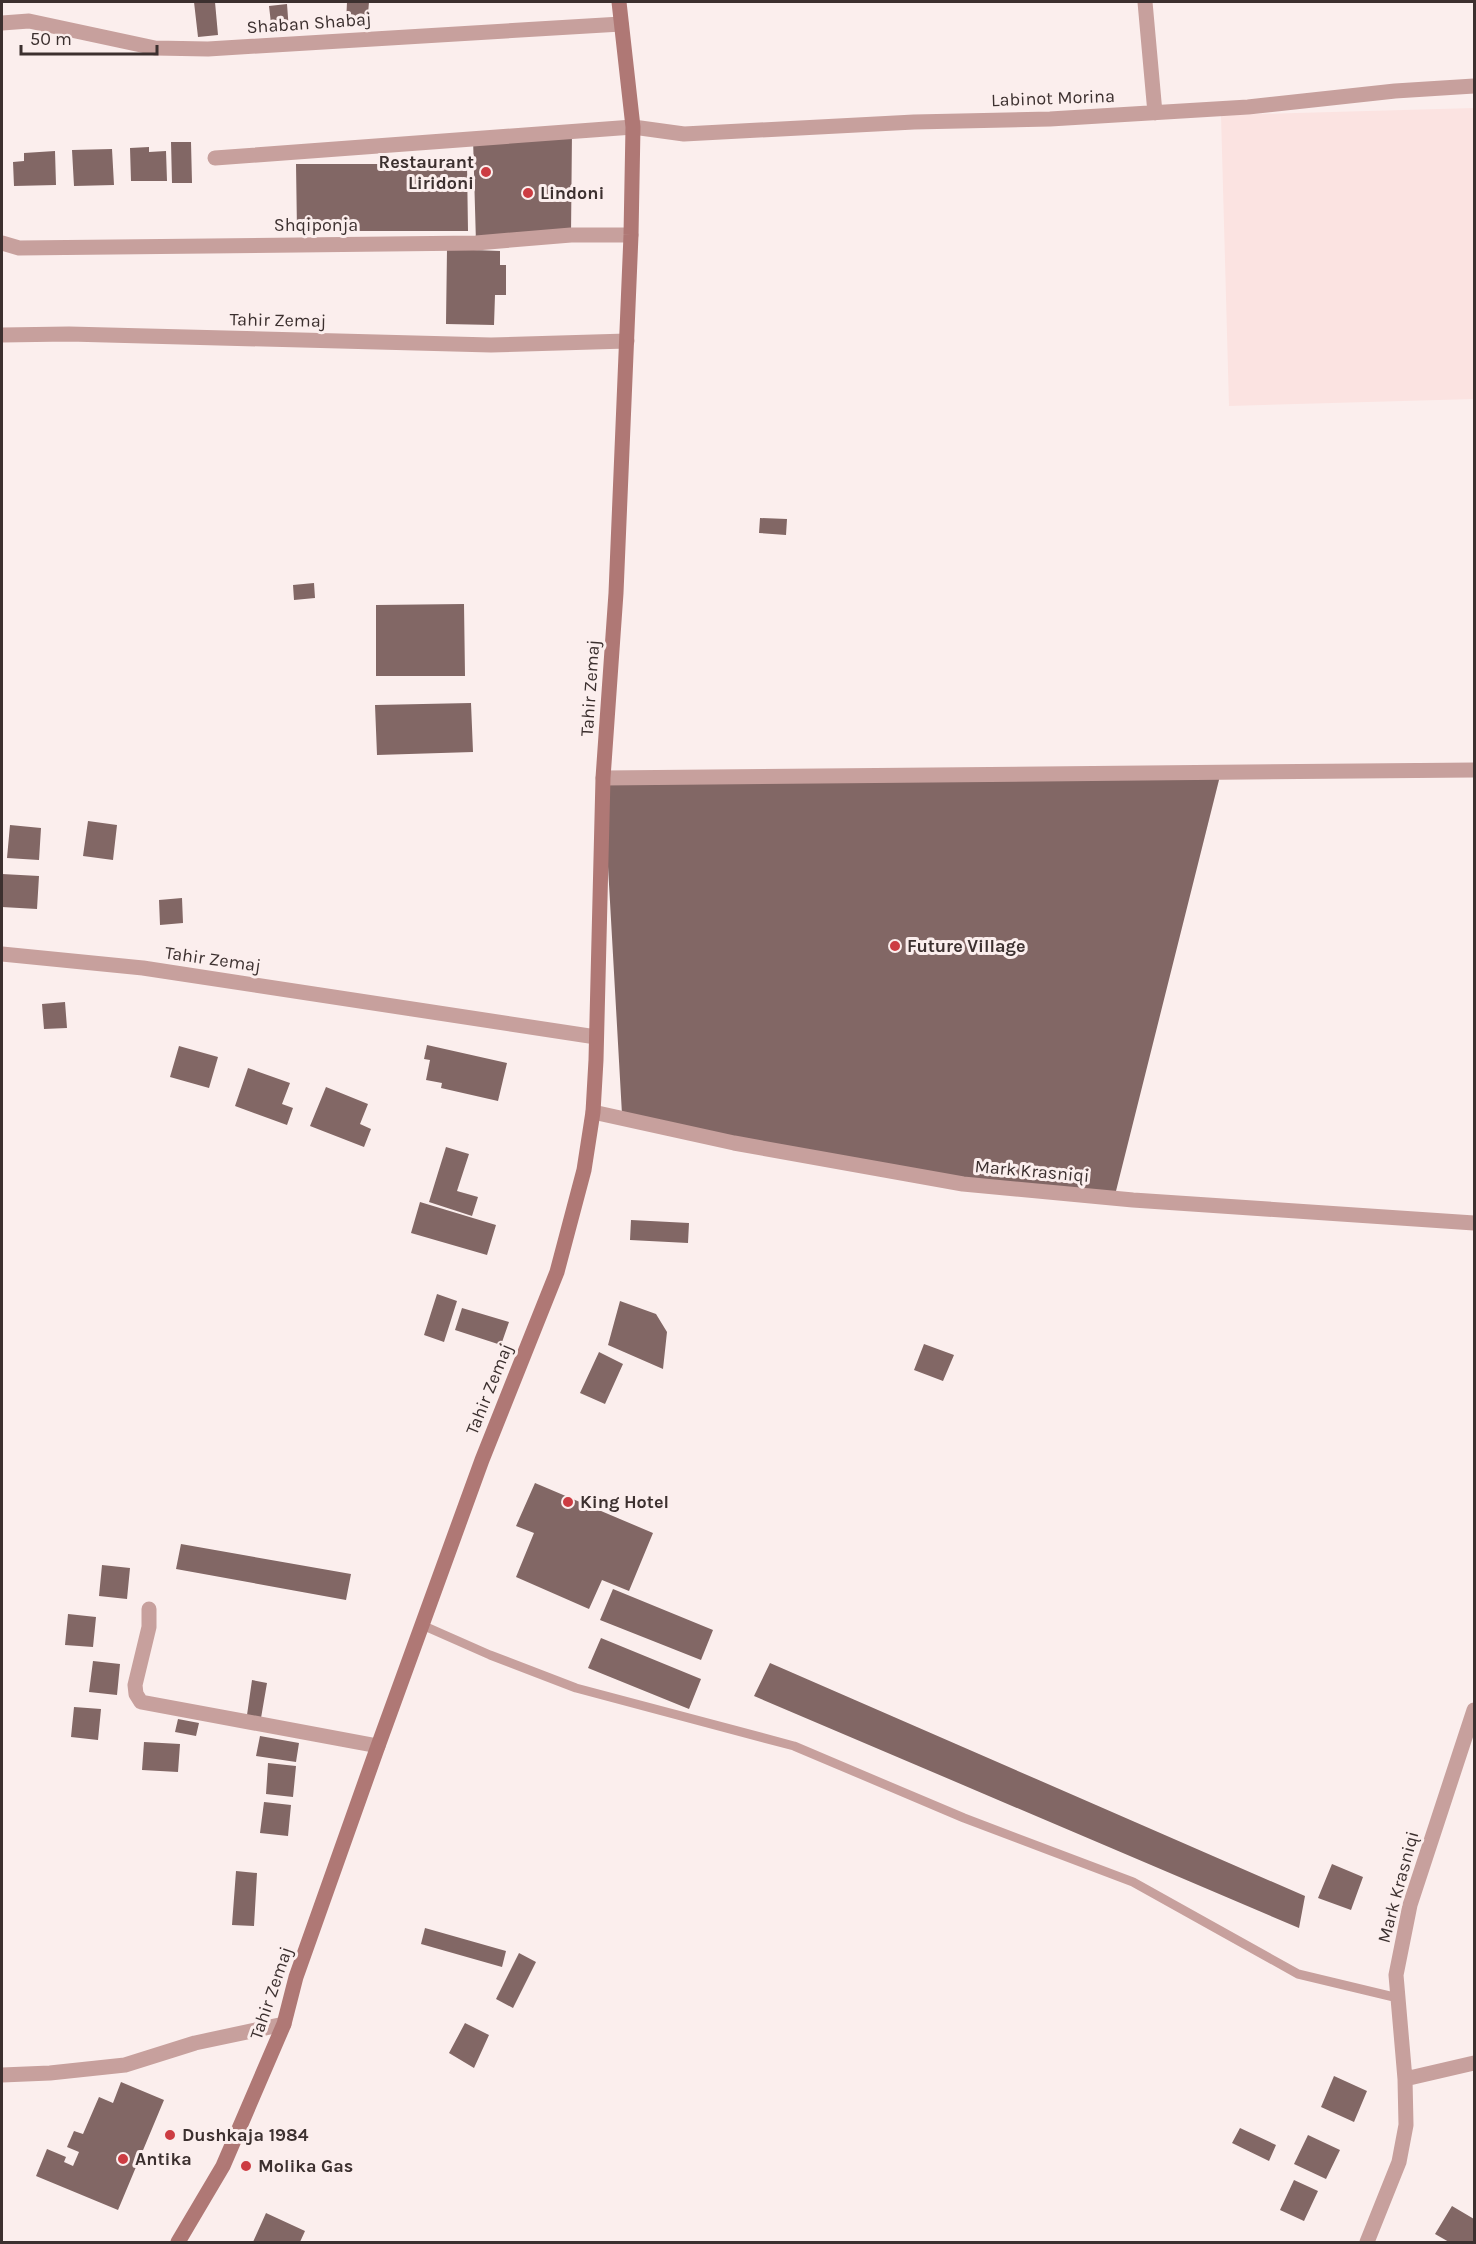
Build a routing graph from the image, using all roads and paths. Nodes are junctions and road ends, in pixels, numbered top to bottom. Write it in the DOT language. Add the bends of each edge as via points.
graph roads {
  1 [pos="619,2"];
  2 [pos="1145,2"];
  3 [pos="2,23"];
  4 [pos="621,24"];
  5 [pos="1474,86"];
  6 [pos="1155,113"];
  7 [pos="633,126"];
  8 [pos="215,158"];
  9 [pos="631,235"];
  10 [pos="2,243"];
  11 [pos="2,335"];
  12 [pos="627,342"];
  13 [pos="1474,770"];
  14 [pos="603,778"];
  15 [pos="2,954"];
  16 [pos="596,1037"];
  17 [pos="593,1112"];
  18 [pos="1474,1222"];
  19 [pos="150,1609"];
  20 [pos="422,1625"];
  21 [pos="1474,1710"];
  22 [pos="378,1746"];
  23 [pos="1398,1998"];
  24 [pos="284,2024"];
  25 [pos="1474,2063"];
  26 [pos="2,2075"];
  27 [pos="1405,2079"];
  28 [pos="178,2242"];
  29 [pos="1367,2242"];
  1 -- 4 [label="main road, Tahir Zemaj"];
  2 -- 6 [label="street"];
  3 -- 4 [label="street, Shaban Shabaj" via="29,21 155,48 208,50"];
  4 -- 7 [label="main road, Tahir Zemaj"];
  5 -- 6 [label="street, Labinot Morina"];
  6 -- 7 [label="street, Labinot Morina" via="684,134"];
  7 -- 8 [label="street, Labinot Morina"];
  7 -- 9 [label="main road, Tahir Zemaj"];
  9 -- 10 [label="street, Shqiponja" via="571,235 476,243 19,248"];
  9 -- 12 [label="main road, Tahir Zemaj"];
  11 -- 12 [label="street, Tahir Zemaj" via="491,345"];
  12 -- 14 [label="main road, Tahir Zemaj"];
  13 -- 14 [label="street"];
  14 -- 16 [label="main road, Tahir Zemaj"];
  15 -- 16 [label="street, Tahir Zemaj" via="143,968"];
  16 -- 17 [label="main road, Tahir Zemaj"];
  17 -- 18 [label="street, Mark Krasniqi" via="734,1143 963,1184 1133,1200"];
  17 -- 20 [label="main road, Tahir Zemaj" via="584,1170 557,1272"];
  19 -- 22 [label="street" via="135,1685 135,1694 145,1704"];
  20 -- 22 [label="main road, Tahir Zemaj"];
  20 -- 23 [label="lane" via="576,1688 794,1746 964,1818 1133,1882 1298,1974"];
  21 -- 23 [label="street, Mark Krasniqi" via="1410,1905 1396,1975"];
  22 -- 24 [label="main road, Tahir Zemaj" via="296,1977"];
  23 -- 27 [label="street, Mark Krasniqi"];
  24 -- 26 [label="street" via="195,2043 125,2065"];
  24 -- 28 [label="main road, Tahir Zemaj" via="223,2166"];
  25 -- 27 [label="street"];
  27 -- 29 [label="street, Mark Krasniqi" via="1406,2125 1399,2162"];
}
